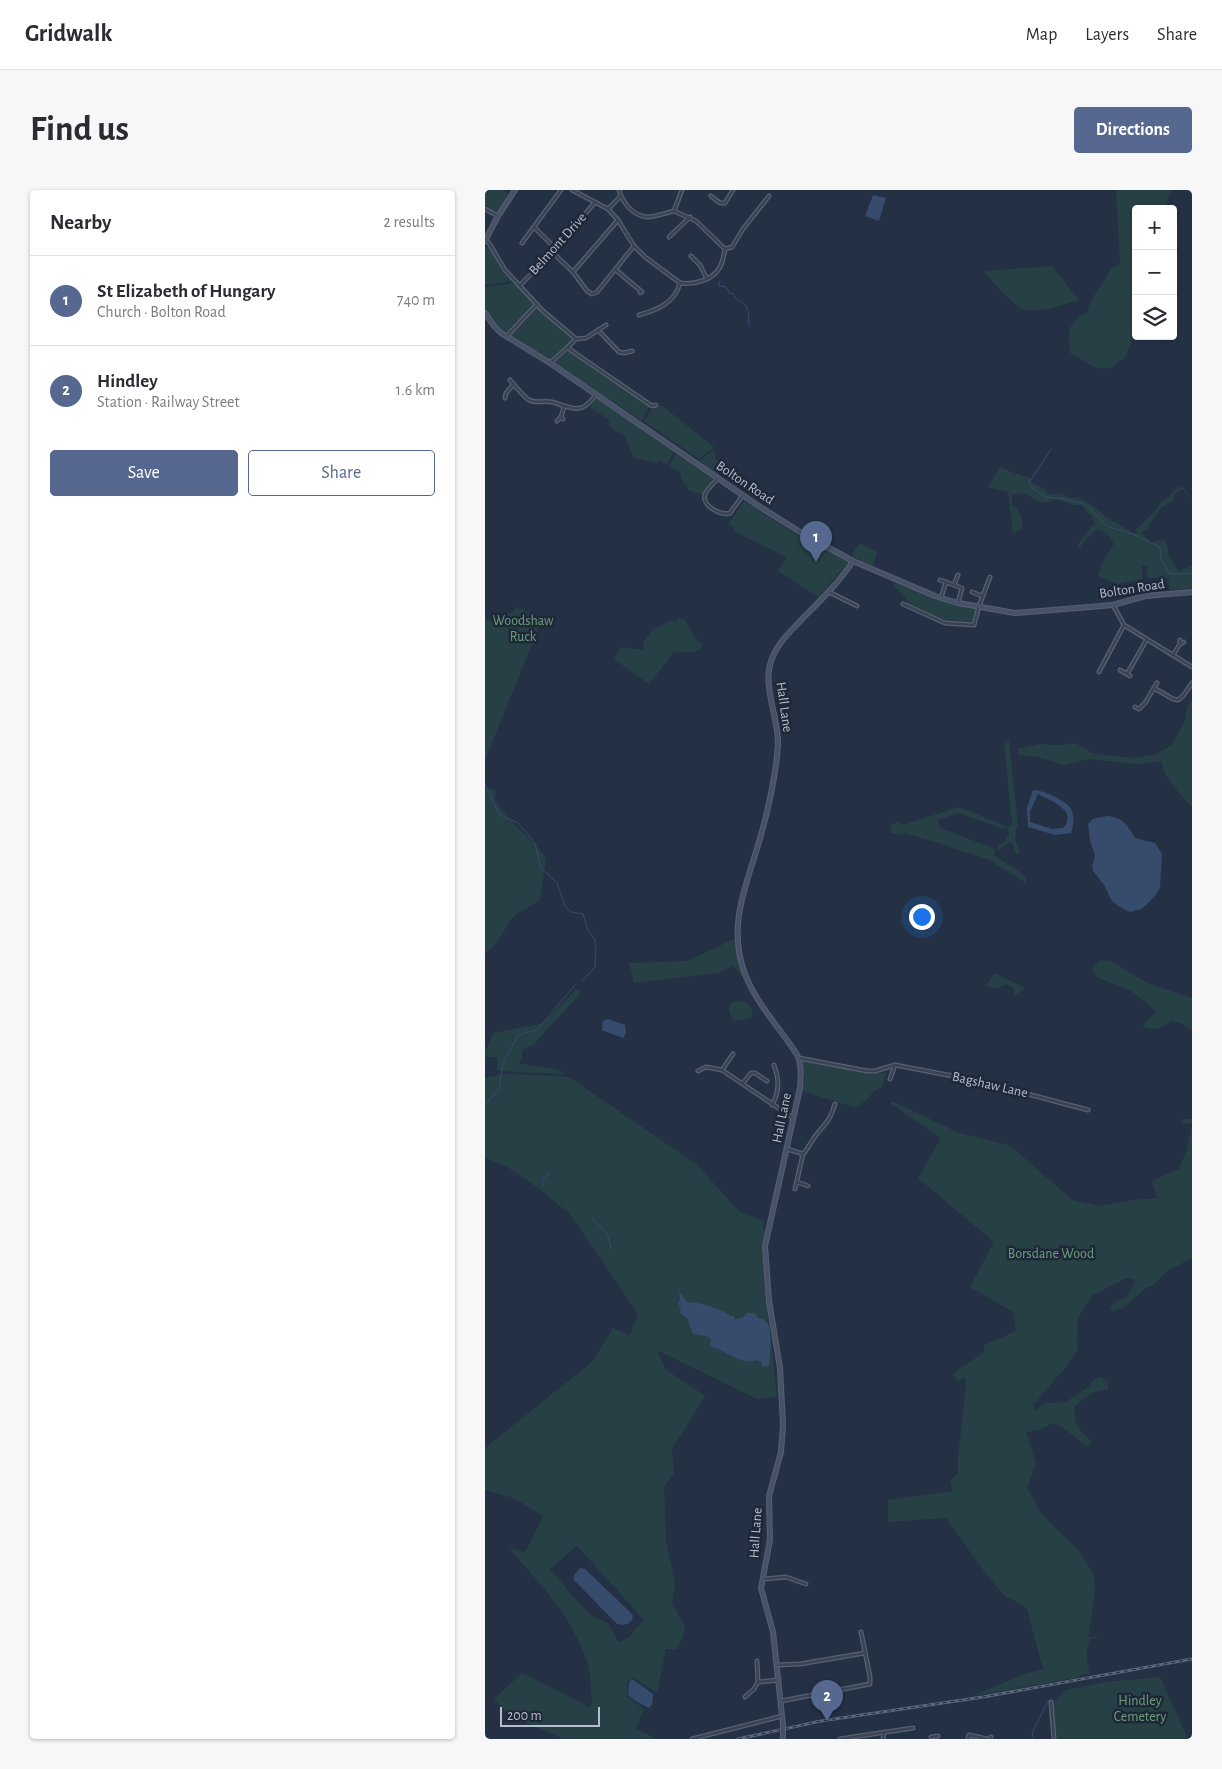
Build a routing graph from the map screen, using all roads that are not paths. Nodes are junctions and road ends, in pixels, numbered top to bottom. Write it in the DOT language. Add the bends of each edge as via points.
graph roads {
  1 [pos="515,190"];
  2 [pos="561,190"];
  3 [pos="572,190"];
  4 [pos="619,190"];
  5 [pos="682,190"];
  6 [pos="733,190"];
  7 [pos="621,196"];
  8 [pos="711,196"];
  9 [pos="769,196"];
  10 [pos="595,202"];
  11 [pos="485,209"];
  12 [pos="608,209"];
  13 [pos="674,211"];
  14 [pos="497,216"];
  15 [pos="690,217"];
  16 [pos="618,220"];
  17 [pos="533,228"];
  18 [pos="669,237"];
  19 [pos="485,241"];
  20 [pos="522,243"];
  21 [pos="634,246"];
  22 [pos="556,249"];
  23 [pos="725,249"];
  24 [pos="553,253"];
  25 [pos="691,256"];
  26 [pos="615,270"];
  27 [pos="573,272"];
  28 [pos="707,279"];
  29 [pos="680,283"];
  30 [pos="520,285"];
  31 [pos="640,293"];
  32 [pos="537,304"];
  33 [pos="485,313"];
  34 [pos="639,315"];
  35 [pos="485,323"];
  36 [pos="606,325"];
  37 [pos="494,326"];
  38 [pos="598,330"];
  39 [pos="507,336"];
  40 [pos="576,339"];
  41 [pos="568,347"];
  42 [pos="632,351"];
  43 [pos="550,363"];
  44 [pos="510,380"];
  45 [pos="513,384"];
  46 [pos="596,394"];
  47 [pos="505,399"];
  48 [pos="656,405"];
  49 [pos="564,407"];
  50 [pos="557,421"];
  51 [pos="718,478"];
  52 [pos="743,495"];
  53 [pos="853,561"];
  54 [pos="958,575"];
  55 [pos="990,577"];
  56 [pos="940,580"];
  57 [pos="946,582"];
  58 [pos="954,585"];
  59 [pos="828,591"];
  60 [pos="972,592"];
  61 [pos="1192,592"];
  62 [pos="983,596"];
  63 [pos="941,598"];
  64 [pos="958,602"];
  65 [pos="903,604"];
  66 [pos="1113,605"];
  67 [pos="857,606"];
  68 [pos="979,606"];
  69 [pos="1123,624"];
  70 [pos="1147,639"];
  71 [pos="1180,640"];
  72 [pos="1184,642"];
  73 [pos="1180,644"];
  74 [pos="1173,655"];
  75 [pos="1192,667"];
  76 [pos="1120,670"];
  77 [pos="1099,672"];
  78 [pos="1157,683"];
  79 [pos="1192,683"];
  80 [pos="1154,688"];
  81 [pos="1135,707"];
  82 [pos="1139,709"];
  83 [pos="1137,713"];
  84 [pos="733,1054"];
  85 [pos="799,1058"];
  86 [pos="774,1064"];
  87 [pos="893,1066"];
  88 [pos="722,1070"];
  89 [pos="698,1071"];
  90 [pos="890,1079"];
  91 [pos="767,1081"];
  92 [pos="743,1083"];
  93 [pos="835,1104"];
  94 [pos="772,1105"];
  95 [pos="833,1110"];
  96 [pos="1088,1110"];
  97 [pos="838,1111"];
  98 [pos="793,1118"];
  99 [pos="787,1149"];
  100 [pos="803,1154"];
  101 [pos="797,1182"];
  102 [pos="808,1186"];
  103 [pos="795,1189"];
  104 [pos="762,1579"];
  105 [pos="806,1584"];
  106 [pos="861,1632"];
  107 [pos="865,1653"];
  108 [pos="757,1661"];
  109 [pos="777,1665"];
  110 [pos="779,1680"];
  111 [pos="758,1682"];
  112 [pos="745,1697"];
  113 [pos="781,1701"];
  114 [pos="1051,1702"];
  115 [pos="782,1716"];
  116 [pos="913,1728"];
  117 [pos="970,1730"];
  118 [pos="884,1732"];
  119 [pos="969,1734"];
  120 [pos="858,1738"];
  121 [pos="989,1738"];
  122 [pos="692,1739"];
  123 [pos="783,1739"];
  124 [pos="840,1739"];
  125 [pos="883,1739"];
  126 [pos="968,1739"];
  127 [pos="1054,1739"];
  1 -- 14 [label="street"];
  2 -- 17 [label="street"];
  3 -- 10 [label="street"];
  4 -- 7 [label="street"];
  5 -- 13 [label="street"];
  6 -- 8 [label="street" via="723,204"];
  7 -- 12 [label="street"];
  7 -- 13 [label="street" via="630,208 643,216"];
  9 -- 23 [label="street" via="732,247"];
  10 -- 12 [label="street"];
  10 -- 22 [label="street, Belmont Drive"];
  11 -- 14 [label="street"];
  12 -- 16 [label="street"];
  13 -- 15 [label="street"];
  14 -- 19 [label="street"];
  15 -- 18 [label="street"];
  15 -- 23 [label="street"];
  16 -- 21 [label="street"];
  16 -- 27 [label="street"];
  17 -- 20 [label="street"];
  17 -- 22 [label="street"];
  19 -- 30 [label="street"];
  21 -- 26 [label="street"];
  21 -- 29 [label="street"];
  22 -- 24 [label="street, Belmont Drive"];
  23 -- 28 [label="street" via="721,266"];
  24 -- 27 [label="street"];
  24 -- 30 [label="street, Belmont Drive"];
  25 -- 28 [label="street"];
  26 -- 27 [label="street" via="592,294"];
  26 -- 31 [label="street"];
  28 -- 29 [label="street"];
  29 -- 34 [label="street" via="675,294 661,308"];
  30 -- 32 [label="street"];
  32 -- 39 [label="street"];
  32 -- 40 [label="street"];
  33 -- 37 [label="street, Bolton Road"];
  35 -- 37 [label="street, Bolton Road"];
  36 -- 38 [label="street"];
  37 -- 39 [label="street, Bolton Road"];
  38 -- 40 [label="street"];
  38 -- 42 [label="street" via="619,352"];
  39 -- 43 [label="street, Bolton Road"];
  40 -- 41 [label="street"];
  41 -- 43 [label="street"];
  41 -- 48 [label="street" via="651,406"];
  43 -- 46 [label="street, Bolton Road"];
  44 -- 45 [label="street"];
  45 -- 47 [label="street"];
  45 -- 49 [label="street" via="528,400"];
  46 -- 49 [label="street" via="584,408"];
  46 -- 51 [label="street, Bolton Road"];
  49 -- 50 [label="street" via="562,418"];
  51 -- 52 [label="street, Bolton Road"];
  51 -- 52 [label="street" via="705,498 706,503 720,513 729,513"];
  52 -- 53 [label="street, Bolton Road"];
  53 -- 59 [label="street, Hall Lane"];
  53 -- 63 [label="street, Bolton Road"];
  54 -- 58 [label="street"];
  55 -- 62 [label="street"];
  56 -- 57 [label="street"];
  57 -- 58 [label="street"];
  57 -- 63 [label="street"];
  58 -- 64 [label="street" via="962,588"];
  59 -- 67 [label="street"];
  59 -- 85 [label="street, Hall Lane" via="780,643 771,659 769,677 777,734 776,760 761,834 740,903 737,930 738,952 751,989"];
  60 -- 62 [label="street"];
  61 -- 66 [label="street, Bolton Road" via="1145,596"];
  62 -- 68 [label="street"];
  63 -- 64 [label="street, Bolton Road"];
  64 -- 68 [label="street, Bolton Road"];
  65 -- 68 [label="street" via="945,623 971,625 974,625"];
  66 -- 68 [label="street, Bolton Road" via="1015,613"];
  66 -- 69 [label="street"];
  69 -- 70 [label="street"];
  69 -- 77 [label="street"];
  70 -- 74 [label="street"];
  70 -- 76 [label="street" via="1129,675"];
  71 -- 73 [label="street"];
  72 -- 73 [label="street"];
  73 -- 74 [label="street"];
  74 -- 75 [label="street"];
  78 -- 80 [label="street"];
  79 -- 80 [label="street" via="1178,700"];
  80 -- 82 [label="street"];
  81 -- 82 [label="street"];
  82 -- 83 [label="street"];
  84 -- 88 [label="street"];
  85 -- 87 [label="street" via="867,1071"];
  85 -- 98 [label="street, Hall Lane" via="801,1079"];
  86 -- 94 [label="street" via="779,1088"];
  87 -- 90 [label="street"];
  87 -- 96 [label="street, Bagshaw Lane" via="979,1081"];
  88 -- 89 [label="street" via="706,1067"];
  88 -- 92 [label="street"];
  91 -- 92 [label="street" via="751,1073"];
  92 -- 94 [label="street"];
  93 -- 95 [label="street"];
  94 -- 98 [label="street"];
  95 -- 97 [label="street"];
  95 -- 100 [label="street" via="832,1117"];
  98 -- 99 [label="street, Hall Lane"];
  99 -- 100 [label="street"];
  99 -- 104 [label="street, Hall Lane" via="765,1246 769,1301 780,1368 783,1445 769,1496 770,1540"];
  100 -- 101 [label="street"];
  101 -- 102 [label="street"];
  101 -- 103 [label="street"];
  104 -- 105 [label="street" via="786,1577"];
  104 -- 109 [label="street, Hall Lane" via="761,1588 773,1632"];
  106 -- 107 [label="street"];
  107 -- 109 [label="street"];
  107 -- 113 [label="street" via="870,1684"];
  108 -- 111 [label="street"];
  109 -- 110 [label="street, Hall Lane"];
  110 -- 111 [label="street"];
  110 -- 113 [label="street, Hall Lane"];
  111 -- 112 [label="street"];
  113 -- 115 [label="street, Hall Lane"];
  114 -- 127 [label="street"];
  115 -- 122 [label="street"];
  115 -- 123 [label="street, Hall Lane, bridge"];
  116 -- 118 [label="street"];
  117 -- 119 [label="street"];
  118 -- 120 [label="street"];
  118 -- 125 [label="street"];
  119 -- 121 [label="street"];
  119 -- 126 [label="street"];
  120 -- 124 [label="street"];
}
